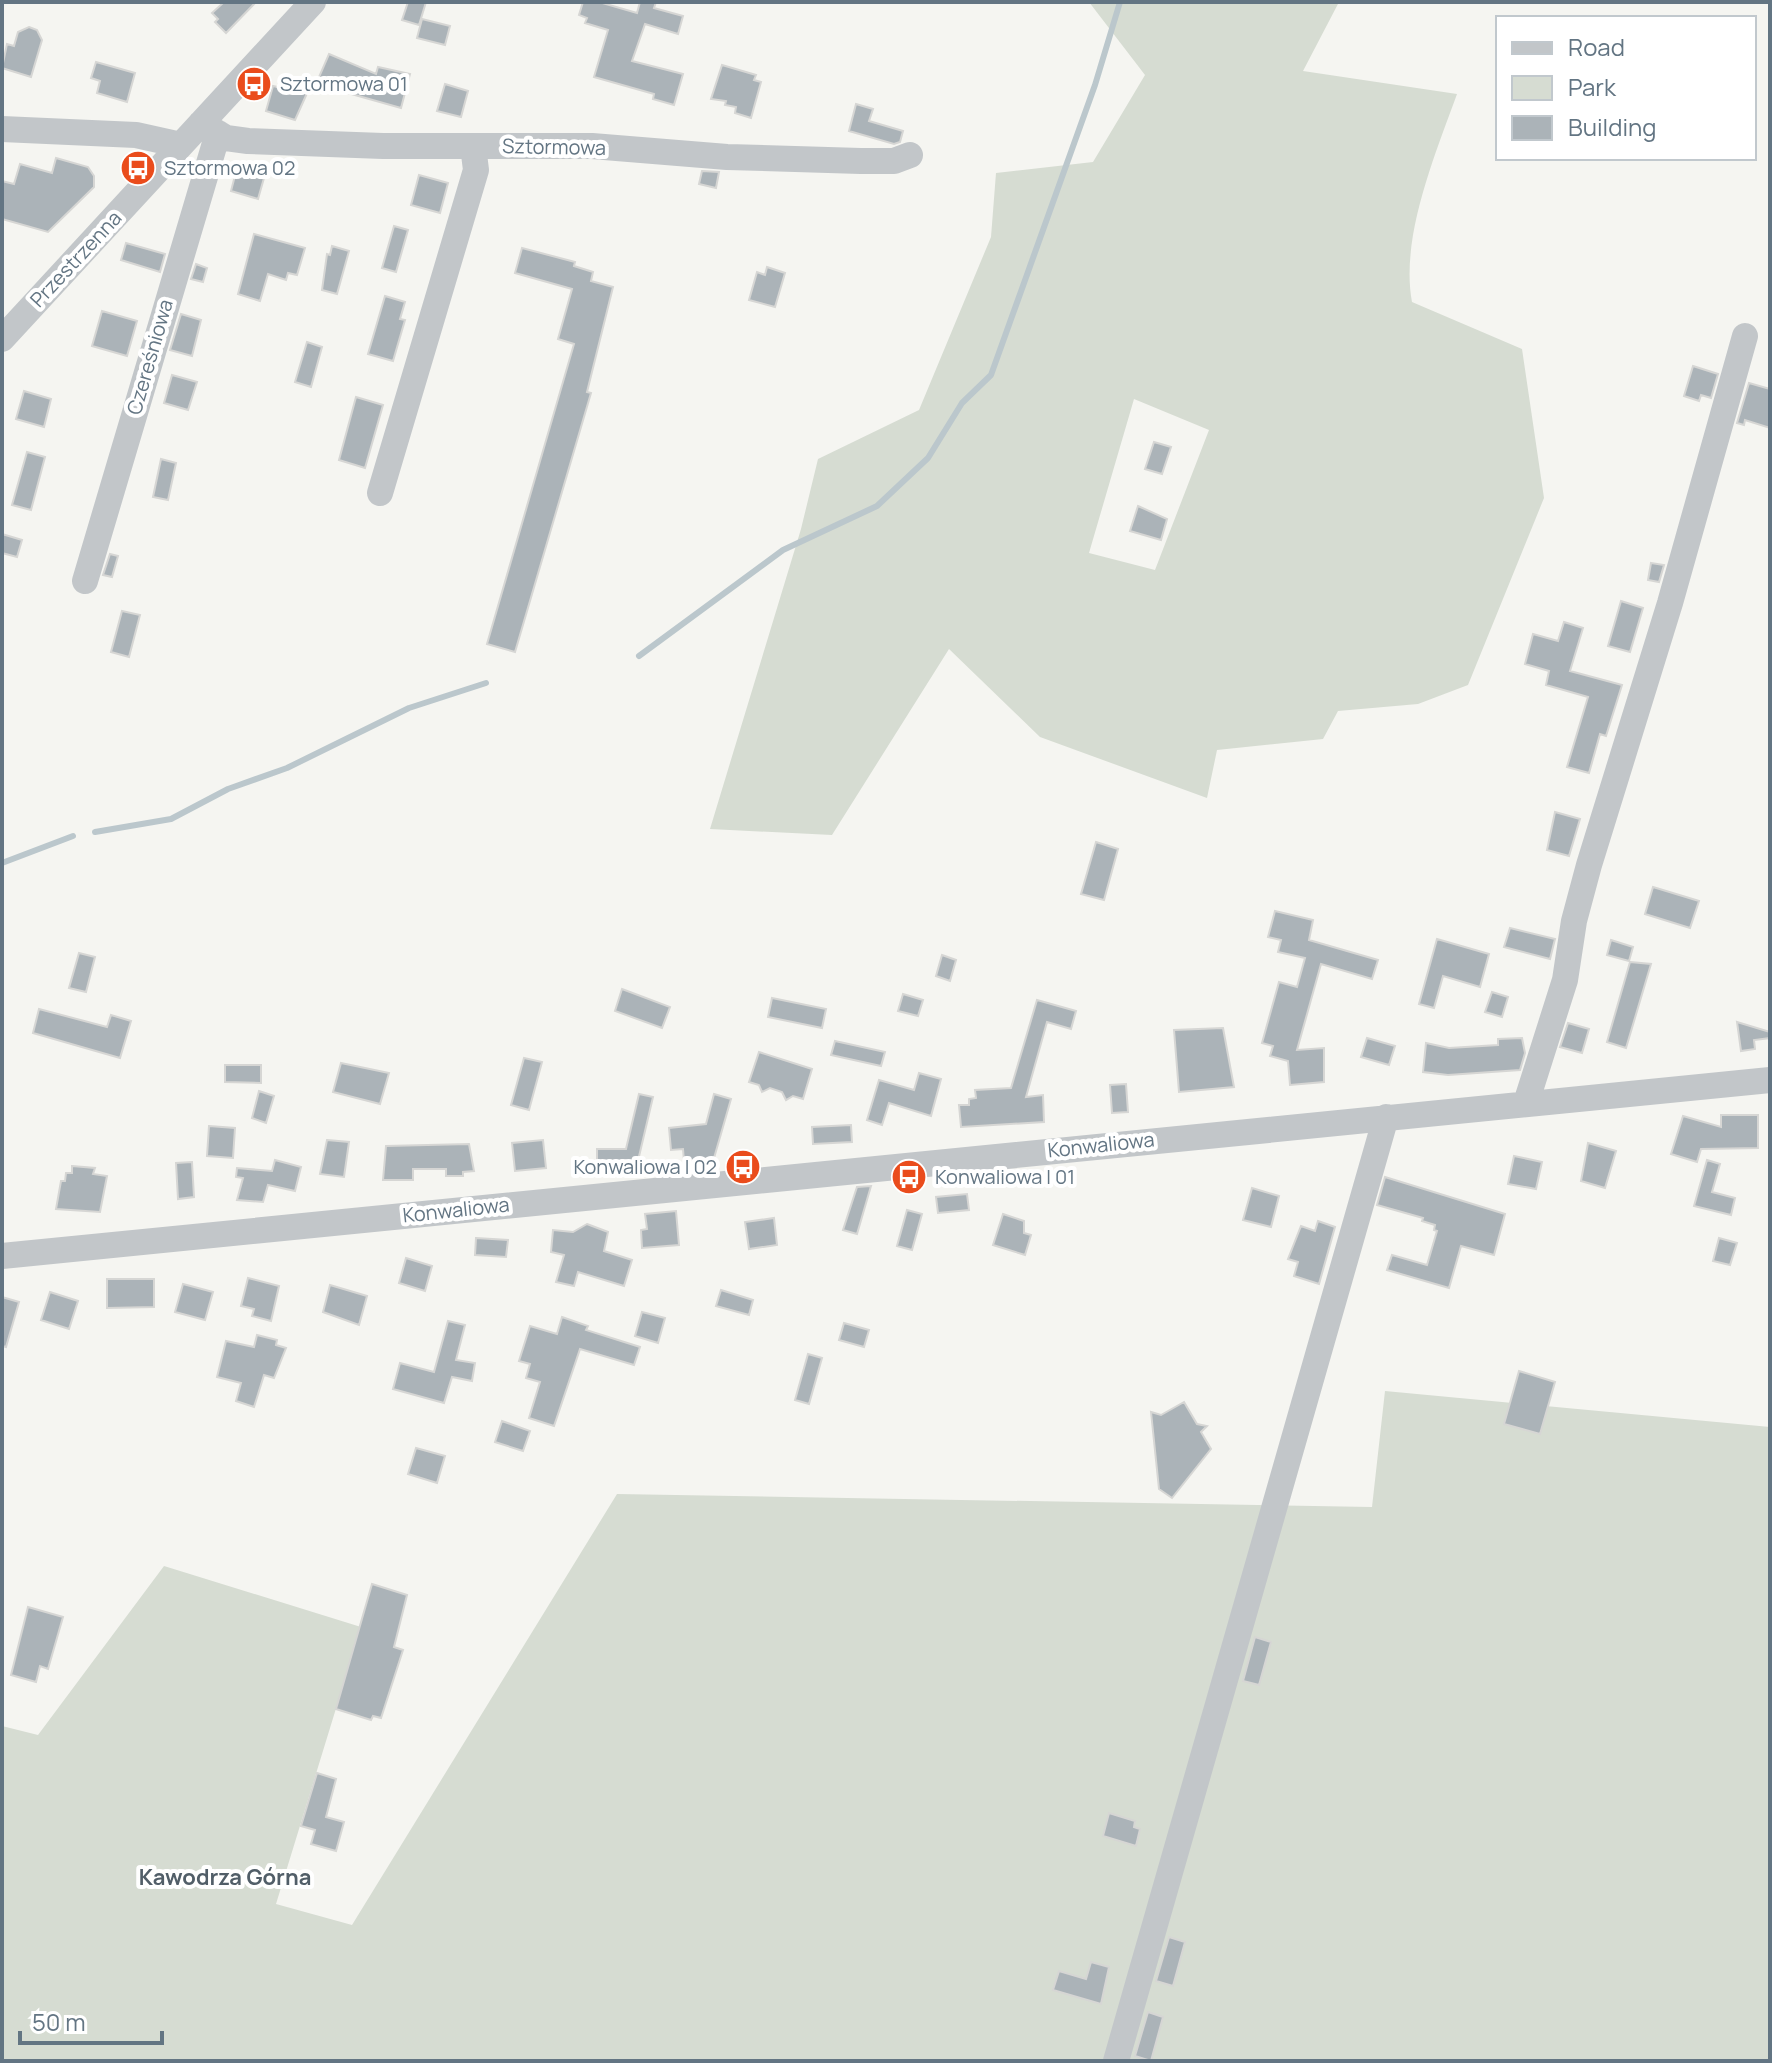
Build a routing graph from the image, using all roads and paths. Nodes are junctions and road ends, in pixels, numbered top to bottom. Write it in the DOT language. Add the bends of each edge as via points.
graph roads {
  1 [pos="313,2"];
  2 [pos="209,128"];
  3 [pos="2,129"];
  4 [pos="181,145"];
  5 [pos="473,146"];
  6 [pos="910,155"];
  7 [pos="1745,336"];
  8 [pos="2,339"];
  9 [pos="380,493"];
  10 [pos="85,581"];
  11 [pos="1770,1080"];
  12 [pos="1526,1103"];
  13 [pos="1386,1117"];
  14 [pos="2,1256"];
  15 [pos="1116,2061"];
  1 -- 2 [label="street, Przestrzenna"];
  2 -- 4 [label="street, Przestrzenna"];
  2 -- 5 [label="street, Sztormowa" via="248,141"];
  2 -- 10 [label="street, Czereśniowa"];
  3 -- 4 [label="street" via="136,135"];
  4 -- 8 [label="street, Przestrzenna"];
  5 -- 6 [label="street, Sztormowa" via="592,146 861,161 894,161"];
  5 -- 9 [label="street" via="476,170"];
  7 -- 12 [label="street" via="1589,865 1565,980"];
  11 -- 12 [label="street, Konwaliowa"];
  12 -- 13 [label="street, Konwaliowa"];
  13 -- 14 [label="street, Konwaliowa"];
  13 -- 15 [label="street"];
}
